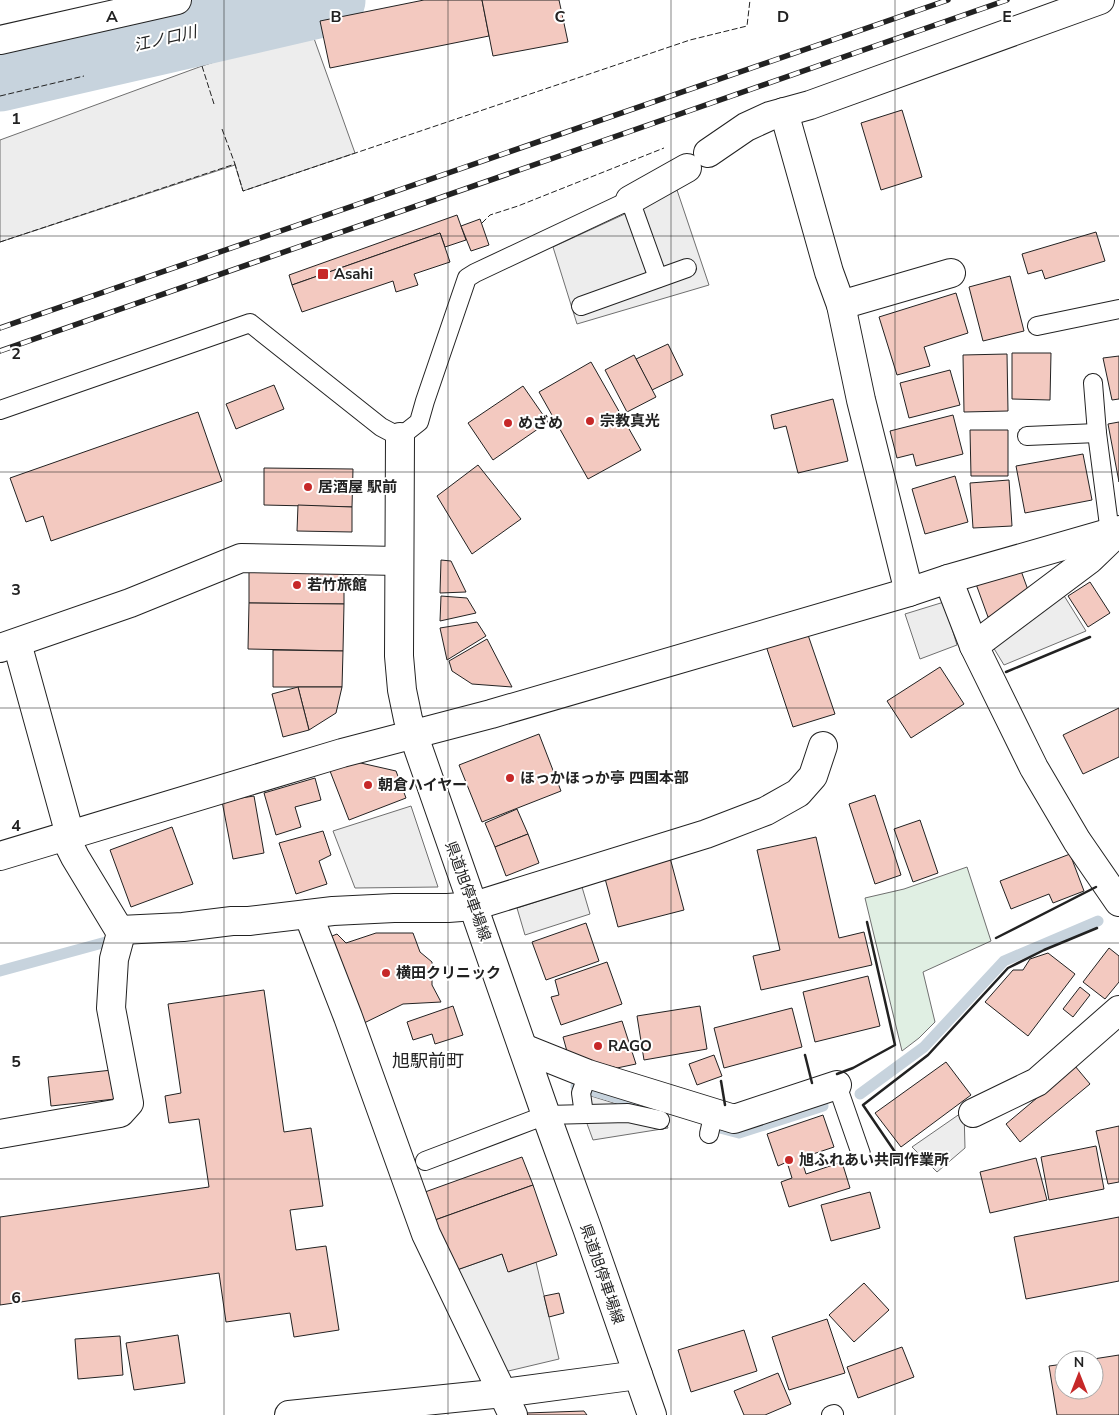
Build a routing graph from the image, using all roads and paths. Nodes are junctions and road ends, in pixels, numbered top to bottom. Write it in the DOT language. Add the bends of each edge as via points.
graph roads {
  1 [pos="177,0"];
  2 [pos="1100,0"];
  3 [pos="0,40"];
  4 [pos="784,112"];
  5 [pos="630,200"];
  6 [pos="687,268"];
  7 [pos="951,273"];
  8 [pos="658,278"];
  9 [pos="841,305"];
  10 [pos="581,306"];
  11 [pos="1119,309"];
  12 [pos="1037,326"];
  13 [pos="1093,383"];
  14 [pos="0,410"];
  15 [pos="1097,433"];
  16 [pos="1027,436"];
  17 [pos="400,438"];
  18 [pos="1116,531"];
  19 [pos="399,561"];
  20 [pos="948,578"];
  21 [pos="909,592"];
  22 [pos="8,645"];
  23 [pos="974,646"];
  24 [pos="413,735"];
  25 [pos="823,746"];
  26 [pos="68,836"];
  27 [pos="0,856"];
  28 [pos="1119,902"];
  29 [pos="474,906"];
  30 [pos="308,914"];
  31 [pos="120,930"];
  32 [pos="1118,1014"];
  33 [pos="523,1048"];
  34 [pos="584,1083"];
  35 [pos="837,1085"];
  36 [pos="630,1103"];
  37 [pos="973,1113"];
  38 [pos="584,1114"];
  39 [pos="546,1115"];
  40 [pos="660,1120"];
  41 [pos="0,1134"];
  42 [pos="861,1154"];
  43 [pos="425,1161"];
  44 [pos="638,1375"];
  45 [pos="508,1404"];
  46 [pos="289,1415"];
  47 [pos="652,1415"];
  1 -- 3 [label="street"];
  2 -- 4 [label="street"];
  4 -- 5 [label="street" via="746,127 698,161"];
  4 -- 9 [label="street"];
  5 -- 8 [label="lane"];
  5 -- 17 [label="lane" via="467,278 419,422"];
  6 -- 8 [label="lane"];
  7 -- 9 [label="street"];
  8 -- 10 [label="lane"];
  9 -- 21 [label="street"];
  11 -- 12 [label="lane"];
  13 -- 15 [label="lane"];
  14 -- 17 [label="lane" via="250,323 381,427"];
  15 -- 16 [label="lane"];
  15 -- 18 [label="lane"];
  17 -- 19 [label="street, 県道旭停車場線"];
  18 -- 20 [label="street"];
  18 -- 23 [label="street" via="1090,559"];
  19 -- 22 [label="street" via="241,558 130,603"];
  19 -- 24 [label="street, 県道旭停車場線" via="401,682"];
  20 -- 21 [label="street"];
  20 -- 23 [label="street"];
  21 -- 24 [label="street"];
  22 -- 26 [label="street"];
  23 -- 28 [label="street" via="1034,768 1077,841"];
  24 -- 26 [label="street" via="342,753"];
  24 -- 29 [label="street, 県道旭停車場線"];
  25 -- 29 [label="street" via="813,776 798,793 766,811 706,834"];
  26 -- 27 [label="street"];
  26 -- 31 [label="street" via="75,857"];
  29 -- 30 [label="street"];
  29 -- 33 [label="street, 県道旭停車場線"];
  30 -- 31 [label="street"];
  30 -- 45 [label="street" via="426,1234"];
  31 -- 41 [label="street" via="114,959 112,1008 129,1103 120,1113"];
  32 -- 37 [label="street" via="1037,1082"];
  33 -- 34 [label="street"];
  33 -- 39 [label="street, 県道旭停車場線"];
  34 -- 36 [label="street"];
  34 -- 38 [label="lane"];
  35 -- 36 [label="street" via="734,1119 712,1123"];
  35 -- 42 [label="lane"];
  36 -- 38 [label="lane"];
  36 -- 40 [label="lane"];
  38 -- 39 [label="lane"];
  39 -- 43 [label="lane"];
  39 -- 44 [label="street, 県道旭停車場線"];
  44 -- 45 [label="street"];
  44 -- 47 [label="street, 県道旭停車場線"];
  45 -- 46 [label="street"];
}
